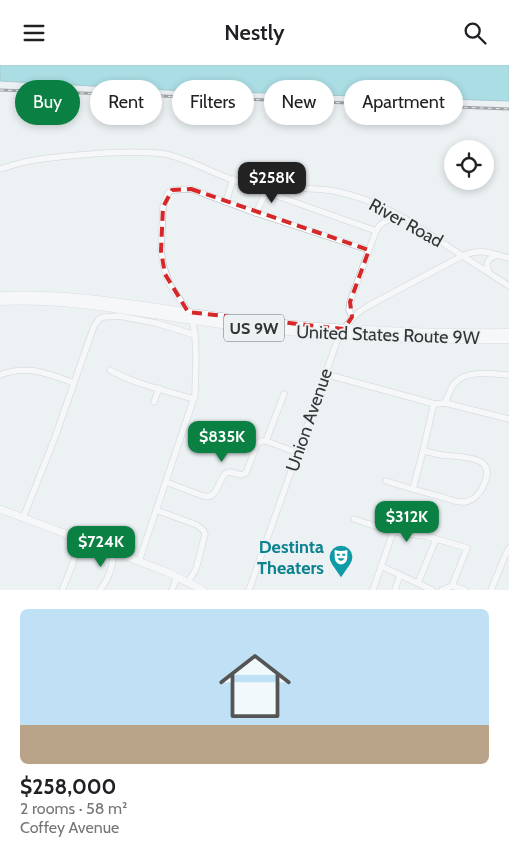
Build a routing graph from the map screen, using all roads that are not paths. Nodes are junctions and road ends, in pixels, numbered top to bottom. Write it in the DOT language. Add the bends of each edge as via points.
graph roads {
  1 [pos="0,169"];
  2 [pos="233,179"];
  3 [pos="267,189"];
  4 [pos="226,202"];
  5 [pos="256,213"];
  6 [pos="406,219"];
  7 [pos="376,231"];
  8 [pos="369,250"];
  9 [pos="462,255"];
  10 [pos="498,255"];
  11 [pos="509,258"];
  12 [pos="490,273"];
  13 [pos="509,286"];
  14 [pos="0,296"];
  15 [pos="0,301"];
  16 [pos="188,312"];
  17 [pos="352,317"];
  18 [pos="192,320"];
  19 [pos="342,332"];
  20 [pos="509,333"];
  21 [pos="195,335"];
  22 [pos="482,336"];
  23 [pos="509,339"];
  24 [pos="110,370"];
  25 [pos="325,374"];
  26 [pos="0,375"];
  27 [pos="509,375"];
  28 [pos="74,383"];
  29 [pos="160,388"];
  30 [pos="284,394"];
  31 [pos="194,399"];
  32 [pos="154,402"];
  33 [pos="445,403"];
  34 [pos="435,404"];
  35 [pos="509,419"];
  36 [pos="266,441"];
  37 [pos="423,451"];
  38 [pos="298,453"];
  39 [pos="386,481"];
  40 [pos="166,482"];
  41 [pos="412,489"];
  42 [pos="0,509"];
  43 [pos="156,510"];
  44 [pos="23,518"];
  45 [pos="354,519"];
  46 [pos="392,532"];
  47 [pos="436,539"];
  48 [pos="81,540"];
  49 [pos="509,548"];
  50 [pos="114,552"];
  51 [pos="139,561"];
  52 [pos="380,566"];
  53 [pos="400,575"];
  54 [pos="177,577"];
  55 [pos="188,582"];
  56 [pos="418,583"];
  57 [pos="452,586"];
  58 [pos="62,590"];
  59 [pos="100,590"];
  60 [pos="172,590"];
  61 [pos="203,590"];
  62 [pos="249,590"];
  63 [pos="373,590"];
  64 [pos="395,590"];
  65 [pos="432,590"];
  66 [pos="442,590"];
  67 [pos="465,590"];
  68 [pos="492,590"];
  1 -- 2 [label="street, River Road" via="42,158 141,152 164,154"];
  2 -- 3 [label="street, River Road"];
  2 -- 4 [label="street"];
  3 -- 5 [label="street"];
  3 -- 6 [label="street, River Road" via="319,189 341,193 376,203"];
  3 -- 7 [label="street"];
  4 -- 5 [label="street"];
  4 -- 16 [label="street" via="191,189 172,190 164,201 161,251 164,268 170,285"];
  5 -- 8 [label="street"];
  6 -- 7 [label="street" via="384,221"];
  6 -- 9 [label="street, River Road"];
  7 -- 8 [label="street"];
  8 -- 17 [label="street" via="350,302"];
  9 -- 10 [label="street" via="480,251"];
  9 -- 12 [label="street, River Road"];
  9 -- 17 [label="street"];
  10 -- 11 [label="street"];
  10 -- 12 [label="street" via="488,261"];
  12 -- 13 [label="street, River Road"];
  14 -- 16 [label="highway, United States Route 9W / US 9W" via="69,297"];
  15 -- 18 [label="highway, United States Route 9W / US 9W" via="68,302"];
  16 -- 18 [label="street"];
  16 -- 19 [label="highway, United States Route 9W / US 9W"];
  17 -- 19 [label="street, Union Avenue"];
  18 -- 19 [label="highway, United States Route 9W / US 9W" via="261,329"];
  18 -- 21 [label="street"];
  19 -- 22 [label="highway, United States Route 9W / US 9W" via="419,339"];
  19 -- 25 [label="street, Union Avenue"];
  20 -- 22 [label="highway, United States Route 9W / US 9W"];
  21 -- 28 [label="street" via="135,318 108,316 99,319"];
  21 -- 31 [label="street"];
  22 -- 23 [label="highway, United States Route 9W / US 9W"];
  24 -- 29 [label="street"];
  25 -- 34 [label="street"];
  25 -- 38 [label="street, Union Avenue"];
  26 -- 28 [label="street" via="24,369"];
  27 -- 33 [label="street" via="480,374 459,379"];
  28 -- 44 [label="street"];
  29 -- 31 [label="street"];
  29 -- 32 [label="street"];
  30 -- 36 [label="street"];
  31 -- 40 [label="street"];
  33 -- 34 [label="street"];
  33 -- 35 [label="street"];
  34 -- 37 [label="street"];
  36 -- 38 [label="street"];
  36 -- 40 [label="street" via="257,444 245,475 226,473 209,497"];
  37 -- 41 [label="street"];
  37 -- 41 [label="street" via="480,461 485,464 488,475 478,494 465,501"];
  38 -- 62 [label="street, Union Avenue"];
  39 -- 41 [label="street"];
  40 -- 43 [label="street"];
  42 -- 44 [label="main road"];
  43 -- 51 [label="street"];
  43 -- 55 [label="street" via="197,525 204,531 196,569"];
  44 -- 48 [label="main road"];
  45 -- 46 [label="street"];
  46 -- 47 [label="street"];
  46 -- 52 [label="street"];
  47 -- 56 [label="street"];
  47 -- 57 [label="street" via="467,547"];
  48 -- 50 [label="main road"];
  48 -- 58 [label="street"];
  49 -- 68 [label="street"];
  50 -- 51 [label="main road"];
  50 -- 59 [label="street" via="108,580"];
  51 -- 54 [label="main road"];
  52 -- 53 [label="street"];
  52 -- 63 [label="street"];
  53 -- 56 [label="street"];
  53 -- 64 [label="street"];
  54 -- 55 [label="main road"];
  54 -- 60 [label="street"];
  55 -- 61 [label="main road"];
  56 -- 65 [label="street"];
  57 -- 66 [label="street"];
  57 -- 67 [label="street"];
}
